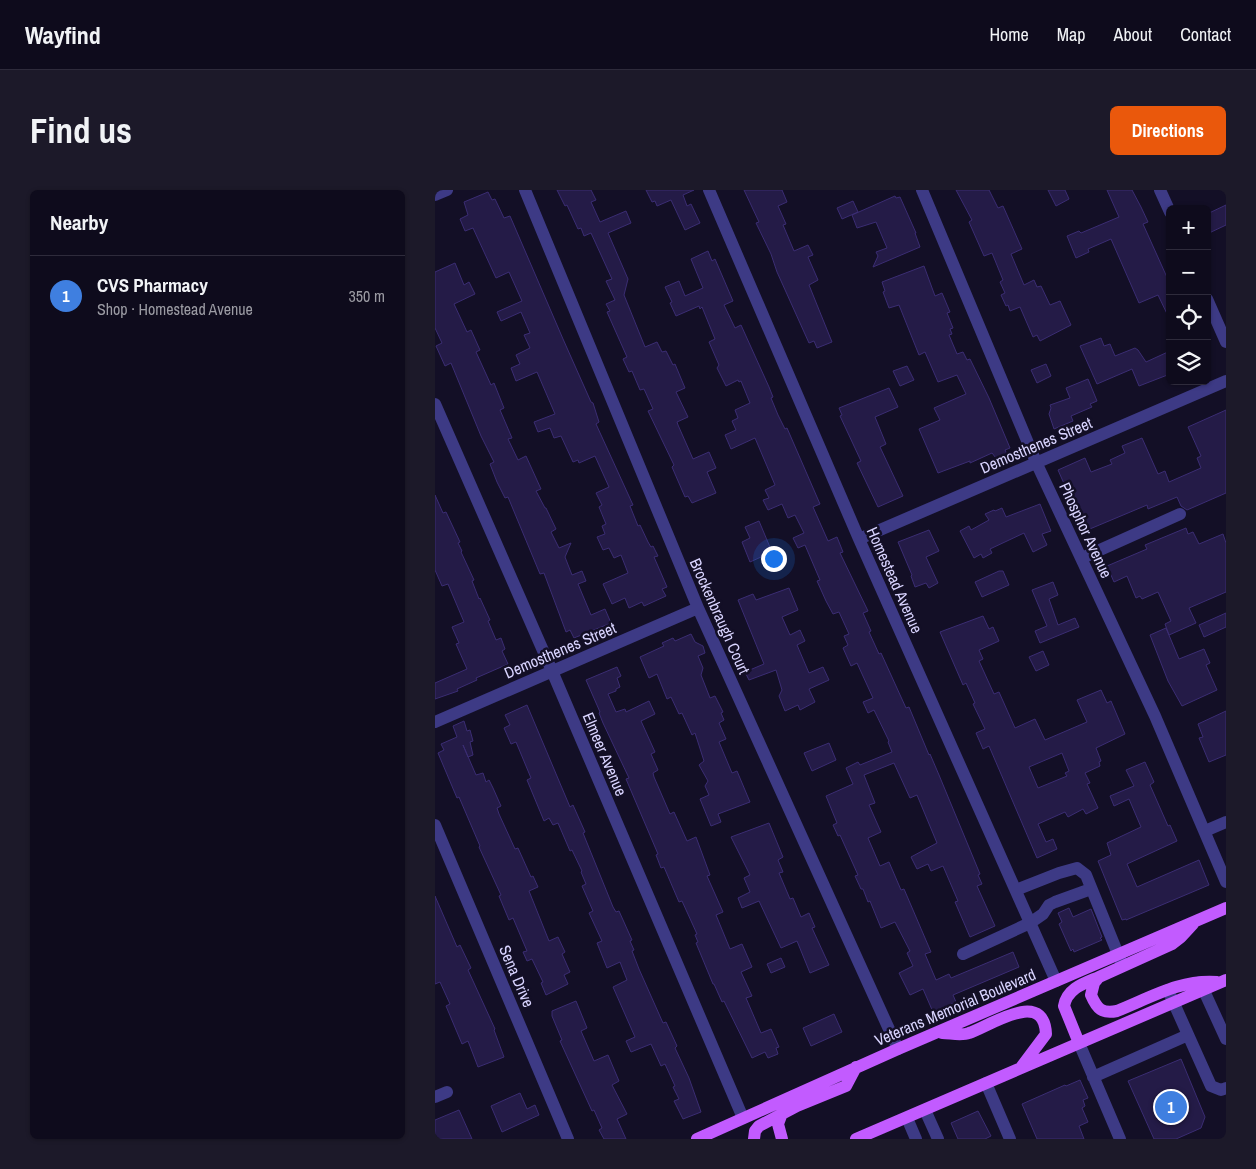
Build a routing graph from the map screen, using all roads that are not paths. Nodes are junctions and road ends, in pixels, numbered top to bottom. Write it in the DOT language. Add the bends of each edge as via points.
graph roads {
  1 [pos="447,190"];
  2 [pos="525,190"];
  3 [pos="709,190"];
  4 [pos="922,190"];
  5 [pos="1160,190"];
  6 [pos="435,195"];
  7 [pos="1167,205"];
  8 [pos="1211,308"];
  9 [pos="1226,342"];
  10 [pos="1226,381"];
  11 [pos="435,404"];
  12 [pos="1036,462"];
  13 [pos="1180,514"];
  14 [pos="859,539"];
  15 [pos="1082,558"];
  16 [pos="697,608"];
  17 [pos="552,671"];
  18 [pos="435,722"];
  19 [pos="1226,822"];
  20 [pos="435,825"];
  21 [pos="1205,832"];
  22 [pos="1226,882"];
  23 [pos="1091,889"];
  24 [pos="1016,890"];
  25 [pos="1226,908"];
  26 [pos="1031,923"];
  27 [pos="963,954"];
  28 [pos="1120,960"];
  29 [pos="1099,977"];
  30 [pos="1056,981"];
  31 [pos="1223,981"];
  32 [pos="1202,986"];
  33 [pos="1168,990"];
  34 [pos="1173,1002"];
  35 [pos="937,1032"];
  36 [pos="1188,1036"];
  37 [pos="1226,1039"];
  38 [pos="1079,1043"];
  39 [pos="897,1049"];
  40 [pos="856,1067"];
  41 [pos="1021,1068"];
  42 [pos="1093,1076"];
  43 [pos="986,1083"];
  44 [pos="1226,1088"];
  45 [pos="925,1110"];
  46 [pos="781,1116"];
  47 [pos="743,1118"];
  48 [pos="907,1118"];
  49 [pos="569,1139"];
  50 [pos="697,1139"];
  51 [pos="754,1139"];
  52 [pos="781,1139"];
  53 [pos="858,1139"];
  54 [pos="916,1139"];
  55 [pos="938,1139"];
  56 [pos="1010,1139"];
  57 [pos="1120,1139"];
  1 -- 6 [label="street"];
  2 -- 16 [label="street, Brockenbraugh Court"];
  3 -- 14 [label="street, Homestead Avenue"];
  4 -- 12 [label="street, Phosphor Avenue"];
  5 -- 7 [label="street"];
  8 -- 9 [label="street"];
  10 -- 12 [label="street, Demosthenes Street"];
  11 -- 17 [label="street, Elmeer Avenue"];
  12 -- 14 [label="street, Demosthenes Street"];
  12 -- 15 [label="street, Phosphor Avenue"];
  13 -- 15 [label="street"];
  14 -- 24 [label="street, Homestead Avenue"];
  15 -- 21 [label="street, Phosphor Avenue"];
  16 -- 17 [label="street, Demosthenes Street"];
  16 -- 39 [label="street, Brockenbraugh Court"];
  17 -- 18 [label="street, Demosthenes Street"];
  17 -- 47 [label="street, Elmeer Avenue"];
  19 -- 21 [label="street"];
  20 -- 49 [label="street, Sena Drive"];
  21 -- 22 [label="street, Phosphor Avenue"];
  23 -- 24 [label="street" via="1086,875 1077,868"];
  23 -- 26 [label="street" via="1049,905"];
  23 -- 28 [label="street"];
  24 -- 26 [label="street, Homestead Avenue"];
  25 -- 28 [label="main road" via="1196,921 1171,944"];
  26 -- 27 [label="street"];
  26 -- 30 [label="street, Homestead Avenue"];
  28 -- 29 [label="main road"];
  28 -- 30 [label="main road, Veterans Memorial Boulevard"];
  29 -- 33 [label="main road" via="1091,995 1104,1012 1117,1011"];
  29 -- 38 [label="main road" via="1081,984 1065,999 1064,1006"];
  30 -- 35 [label="main road, Veterans Memorial Boulevard"];
  31 -- 32 [label="main road"];
  32 -- 33 [label="main road" via="1181,984"];
  32 -- 34 [label="main road"];
  32 -- 37 [label="street"];
  33 -- 34 [label="street"];
  34 -- 36 [label="street"];
  34 -- 38 [label="main road"];
  35 -- 39 [label="main road, Veterans Memorial Boulevard"];
  35 -- 41 [label="main road" via="967,1034 1019,1011 1029,1012 1044,1022 1045,1034"];
  36 -- 42 [label="street"];
  36 -- 44 [label="street" via="1211,1086 1221,1090"];
  38 -- 41 [label="main road"];
  38 -- 42 [label="street"];
  39 -- 40 [label="main road, Veterans Memorial Boulevard"];
  40 -- 46 [label="main road" via="846,1086"];
  40 -- 47 [label="main road, Veterans Memorial Boulevard"];
  41 -- 43 [label="main road"];
  42 -- 57 [label="street"];
  43 -- 45 [label="main road"];
  43 -- 56 [label="street"];
  45 -- 48 [label="main road"];
  45 -- 55 [label="street"];
  46 -- 51 [label="main road" via="759,1126"];
  46 -- 52 [label="main road" via="778,1124"];
  47 -- 50 [label="main road, Veterans Memorial Boulevard"];
  48 -- 53 [label="main road"];
  48 -- 54 [label="street"];
}
